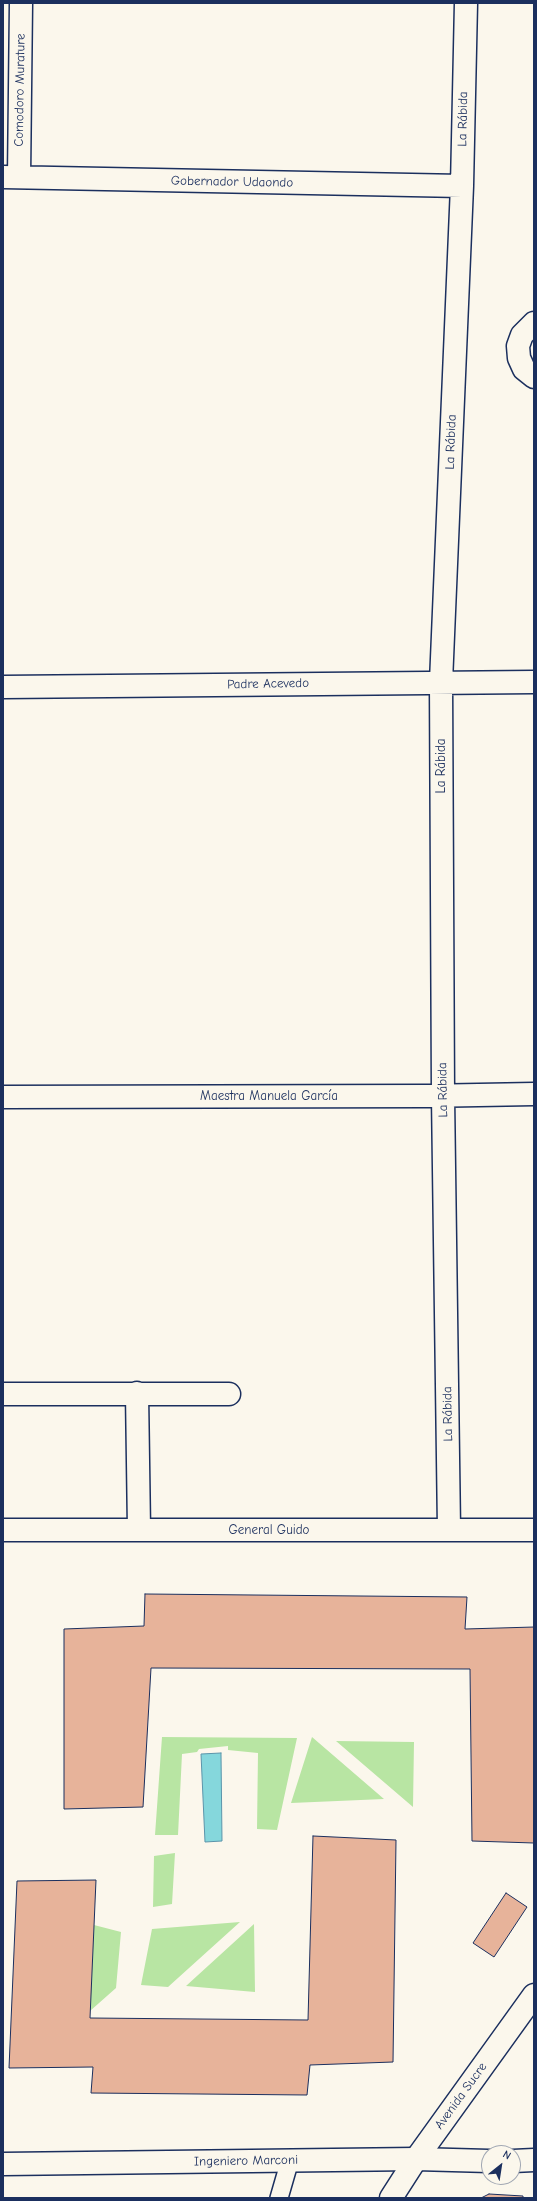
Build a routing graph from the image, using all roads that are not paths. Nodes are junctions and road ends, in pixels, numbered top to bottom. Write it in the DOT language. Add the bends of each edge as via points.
graph roads {
  1 [pos="21,3"];
  2 [pos="466,3"];
  3 [pos="11,177"];
  4 [pos="462,186"];
  5 [pos="534,323"];
  6 [pos="534,377"];
  7 [pos="441,682"];
  8 [pos="534,682"];
  9 [pos="3,687"];
  10 [pos="534,1094"];
  11 [pos="3,1096"];
  12 [pos="443,1096"];
  13 [pos="137,1393"];
  14 [pos="3,1394"];
  15 [pos="229,1394"];
  16 [pos="3,1530"];
  17 [pos="139,1530"];
  18 [pos="449,1530"];
  19 [pos="534,1530"];
  20 [pos="534,1995"];
  21 [pos="416,2159"];
  22 [pos="290,2160"];
  23 [pos="534,2160"];
  24 [pos="481,2161"];
  25 [pos="521,2161"];
  26 [pos="3,2164"];
  27 [pos="279,2198"];
  28 [pos="391,2198"];
  1 -- 3 [label="street, Comodoro Murature"];
  2 -- 4 [label="street, La Rábida"];
  3 -- 4 [label="street, Gobernador Udaondo"];
  4 -- 7 [label="street, La Rábida"];
  5 -- 6 [label="street" via="522,335 518,346 519,358 524,369"];
  7 -- 8 [label="street, Padre Acevedo"];
  7 -- 9 [label="street, Padre Acevedo"];
  7 -- 12 [label="street, La Rábida"];
  10 -- 12 [label="street, Maestra Manuela García"];
  11 -- 12 [label="street, Maestra Manuela García"];
  12 -- 18 [label="street, La Rábida"];
  13 -- 14 [label="street"];
  13 -- 15 [label="street"];
  13 -- 17 [label="street"];
  16 -- 17 [label="street, General Guido"];
  17 -- 18 [label="street, General Guido"];
  18 -- 19 [label="street, General Guido"];
  20 -- 21 [label="street, Avenida Sucre"];
  21 -- 22 [label="street, Ingeniero Marconi"];
  21 -- 24 [label="street, Ingeniero Marconi"];
  21 -- 28 [label="street, Avenida Sucre"];
  22 -- 26 [label="street, Ingeniero Marconi"];
  22 -- 27 [label="lane"];
  23 -- 25 [label="street"];
}
